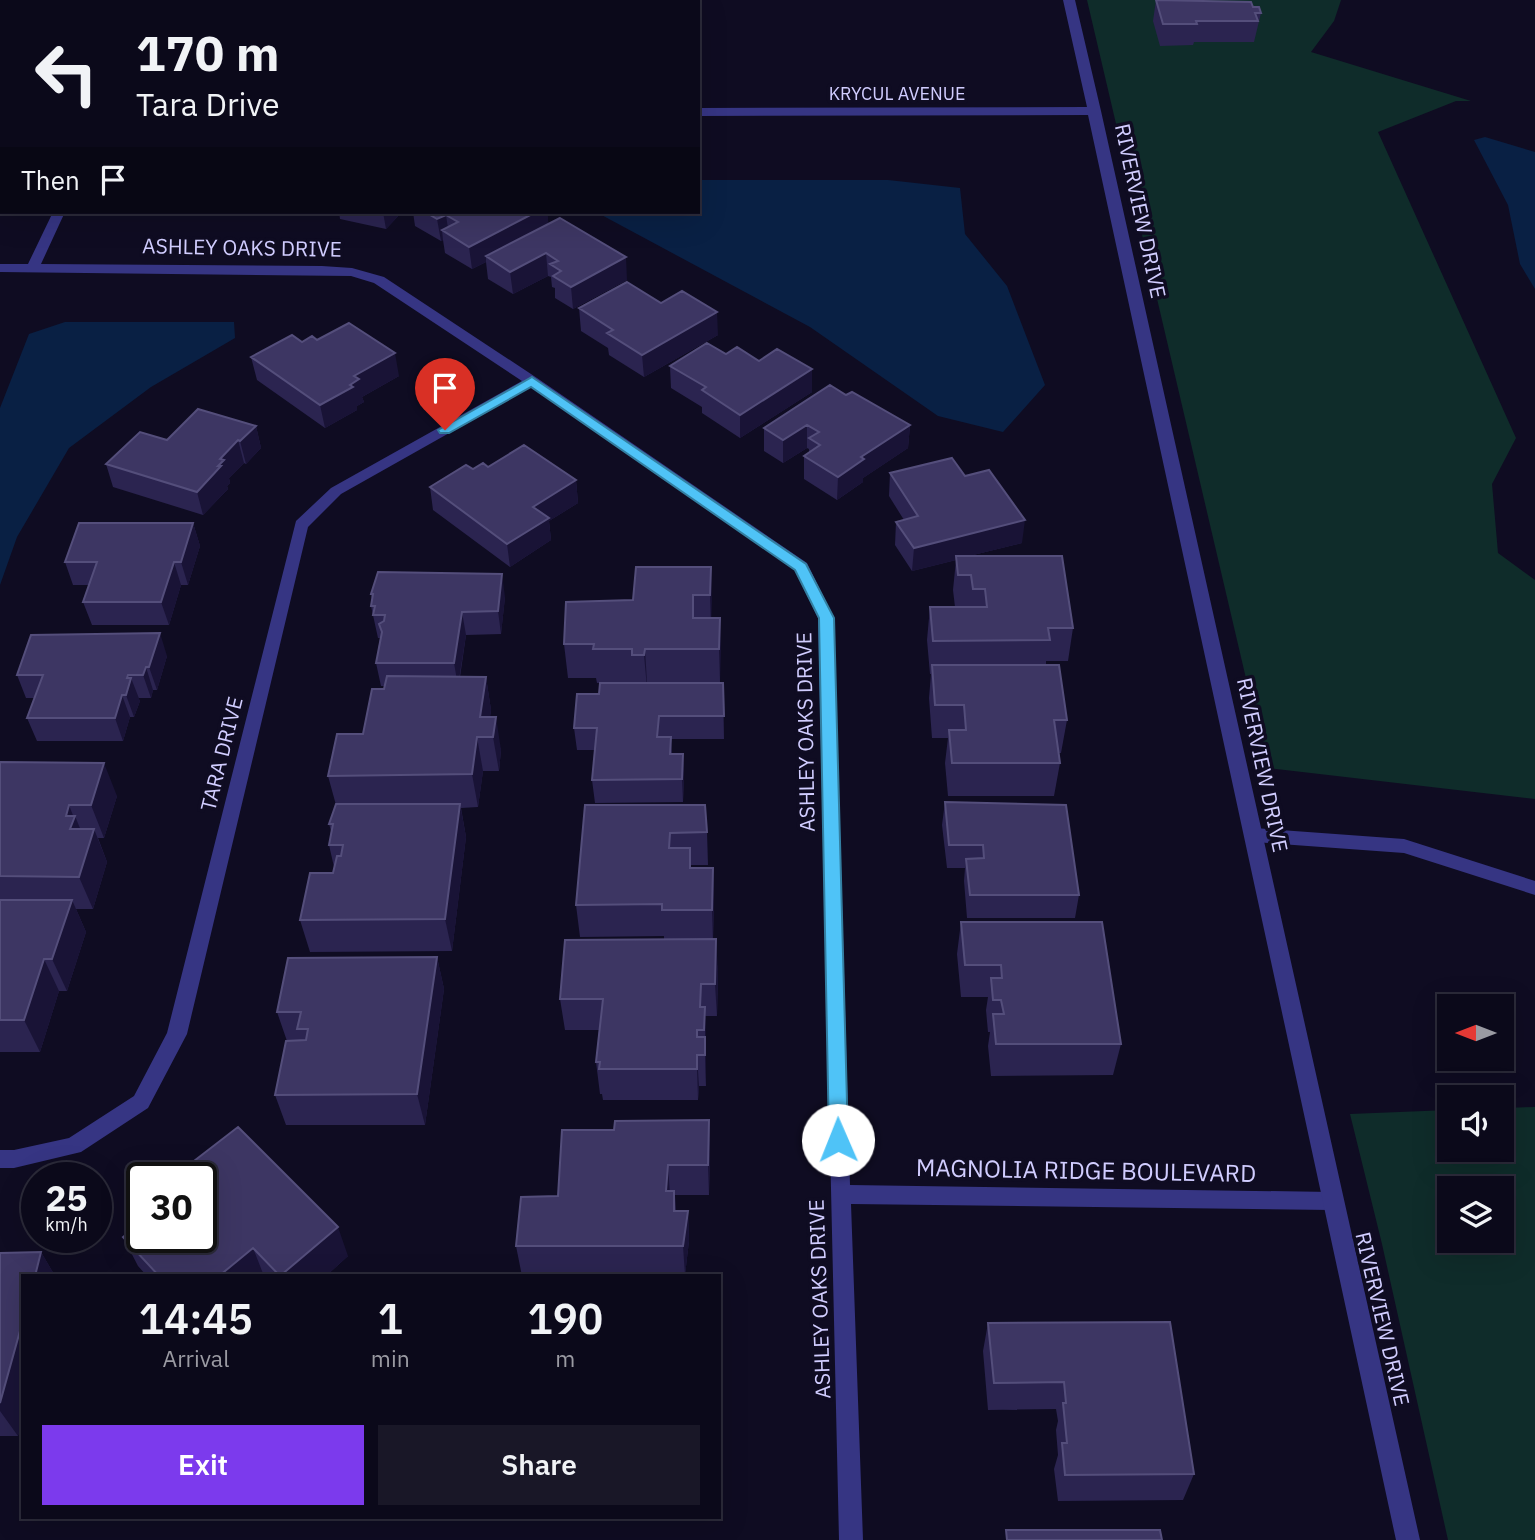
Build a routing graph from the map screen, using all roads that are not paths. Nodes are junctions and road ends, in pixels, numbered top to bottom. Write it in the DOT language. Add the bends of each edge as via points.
graph roads {
  1 [pos="1069,0"];
  2 [pos="1095,111"];
  3 [pos="700,112"];
  4 [pos="58,214"];
  5 [pos="0,268"];
  6 [pos="33,268"];
  7 [pos="532,381"];
  8 [pos="1254,835"];
  9 [pos="1535,888"];
  10 [pos="0,1159"];
  11 [pos="839,1195"];
  12 [pos="1332,1200"];
  13 [pos="852,1540"];
  14 [pos="1408,1540"];
  1 -- 2 [label="street, RIVERVIEW DRIVE"];
  2 -- 3 [label="street, KRYCUL AVENUE"];
  2 -- 8 [label="street, RIVERVIEW DRIVE"];
  4 -- 6 [label="street"];
  5 -- 6 [label="street, ASHLEY OAKS DRIVE"];
  6 -- 7 [label="street, ASHLEY OAKS DRIVE" via="352,272 379,281"];
  7 -- 10 [label="street, TARA DRIVE" via="336,491 301,525 177,1034 142,1102 74,1146"];
  7 -- 11 [label="street, ASHLEY OAKS DRIVE" via="801,567 826,618"];
  8 -- 9 [label="street" via="1404,846"];
  8 -- 12 [label="street, RIVERVIEW DRIVE"];
  11 -- 12 [label="street, MAGNOLIA RIDGE BOULEVARD"];
  11 -- 13 [label="street, ASHLEY OAKS DRIVE"];
  12 -- 14 [label="street, RIVERVIEW DRIVE"];
}
